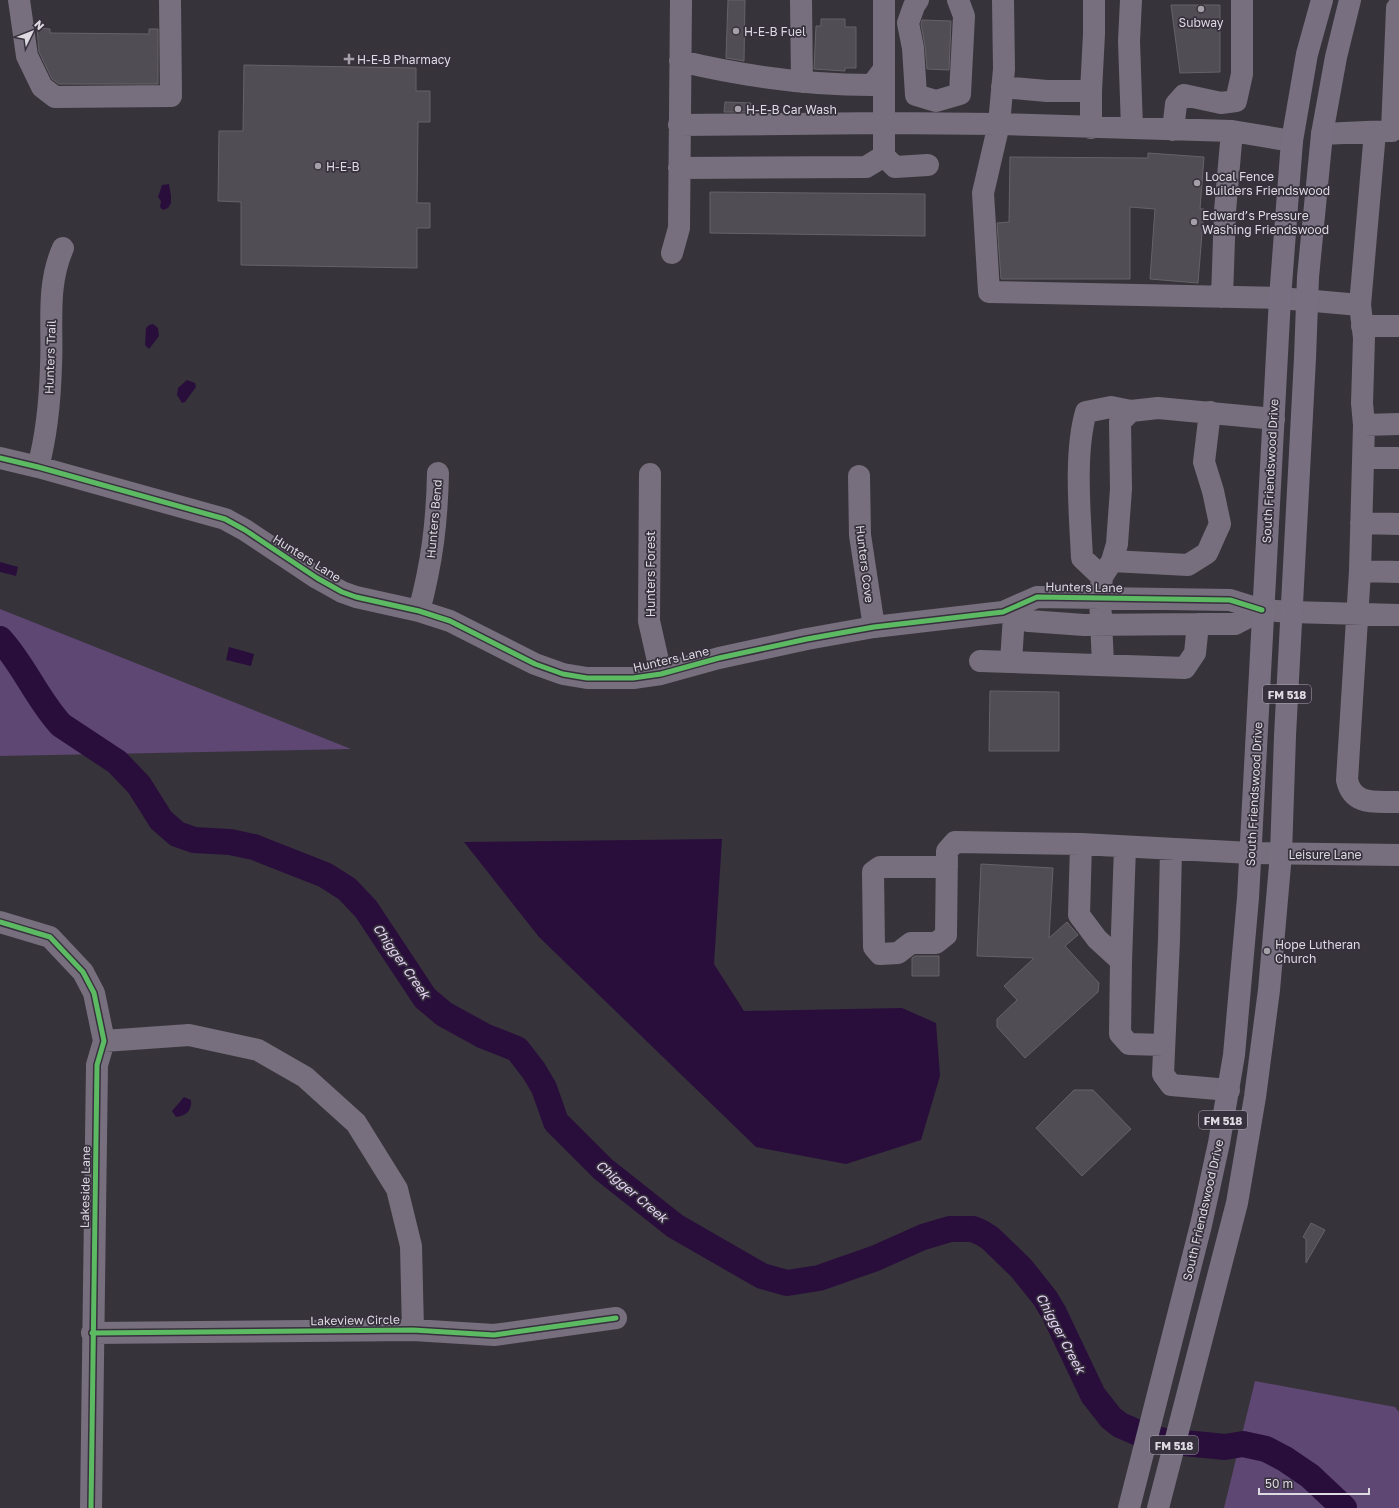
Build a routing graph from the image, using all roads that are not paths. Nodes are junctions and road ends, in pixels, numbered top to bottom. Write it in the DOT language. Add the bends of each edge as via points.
graph roads {
  1 [pos="19,0"];
  2 [pos="170,0"];
  3 [pos="681,0"];
  4 [pos="801,0"];
  5 [pos="884,0"];
  6 [pos="918,0"];
  7 [pos="958,0"];
  8 [pos="1003,0"];
  9 [pos="1094,0"];
  10 [pos="1131,0"];
  11 [pos="1242,0"];
  12 [pos="1322,0"];
  13 [pos="1350,0"];
  14 [pos="1399,6"];
  15 [pos="680,61"];
  16 [pos="884,69"];
  17 [pos="802,82"];
  18 [pos="1002,87"];
  19 [pos="1090,90"];
  20 [pos="1236,101"];
  21 [pos="1396,110"];
  22 [pos="884,123"];
  23 [pos="999,124"];
  24 [pos="679,125"];
  25 [pos="1091,128"];
  26 [pos="1132,128"];
  27 [pos="1173,130"];
  28 [pos="1389,131"];
  29 [pos="1237,132"];
  30 [pos="1322,134"];
  31 [pos="1292,140"];
  32 [pos="884,156"];
  33 [pos="928,165"];
  34 [pos="679,168"];
  35 [pos="62,248"];
  36 [pos="672,253"];
  37 [pos="1222,297"];
  38 [pos="1280,298"];
  39 [pos="1307,300"];
  40 [pos="1360,305"];
  41 [pos="1362,326"];
  42 [pos="1399,326"];
  43 [pos="1131,411"];
  44 [pos="1210,412"];
  45 [pos="1274,419"];
  46 [pos="1399,424"];
  47 [pos="1364,425"];
  48 [pos="0,458"];
  49 [pos="1364,458"];
  50 [pos="1399,458"];
  51 [pos="38,467"];
  52 [pos="438,473"];
  53 [pos="650,474"];
  54 [pos="859,476"];
  55 [pos="1361,523"];
  56 [pos="1399,524"];
  57 [pos="1360,571"];
  58 [pos="1399,572"];
  59 [pos="1105,579"];
  60 [pos="1262,610"];
  61 [pos="419,611"];
  62 [pos="1290,612"];
  63 [pos="1009,614"];
  64 [pos="1358,615"];
  65 [pos="1399,615"];
  66 [pos="1198,624"];
  67 [pos="1102,625"];
  68 [pos="874,627"];
  69 [pos="980,660"];
  70 [pos="1012,661"];
  71 [pos="1103,664"];
  72 [pos="661,674"];
  73 [pos="1399,802"];
  74 [pos="1081,844"];
  75 [pos="1125,847"];
  76 [pos="1171,850"];
  77 [pos="1251,853"];
  78 [pos="1281,854"];
  79 [pos="1399,855"];
  80 [pos="947,867"];
  81 [pos="0,922"];
  82 [pos="1121,961"];
  83 [pos="104,1041"];
  84 [pos="1164,1045"];
  85 [pos="1229,1090"];
  86 [pos="616,1318"];
  87 [pos="413,1330"];
  88 [pos="92,1333"];
  89 [pos="1130,1504"];
  90 [pos="91,1508"];
  91 [pos="1158,1508"];
  1 -- 2 [label="street" via="27,56 42,87 54,97 171,96"];
  3 -- 15 [label="street"];
  4 -- 17 [label="street"];
  5 -- 16 [label="street"];
  6 -- 7 [label="street" via="908,23 913,48 916,95 936,101 960,94 964,16"];
  8 -- 18 [label="street"];
  9 -- 19 [label="street"];
  10 -- 26 [label="street" via="1129,41"];
  11 -- 20 [label="street" via="1242,74"];
  12 -- 31 [label="main road, South Friendswood Drive / FM 518" via="1307,54"];
  13 -- 30 [label="main road, FM 518" via="1336,57"];
  14 -- 21 [label="street"];
  15 -- 17 [label="street" via="767,79"];
  15 -- 24 [label="street"];
  16 -- 17 [label="street" via="872,85"];
  16 -- 22 [label="street"];
  18 -- 19 [label="street" via="1047,91"];
  18 -- 23 [label="street"];
  19 -- 25 [label="street"];
  20 -- 27 [label="street" via="1220,103 1184,95 1176,104"];
  20 -- 29 [label="street" via="1241,112"];
  21 -- 28 [label="street"];
  22 -- 23 [label="street"];
  22 -- 24 [label="street"];
  22 -- 32 [label="street"];
  23 -- 25 [label="street"];
  23 -- 37 [label="street" via="983,194 989,292"];
  24 -- 34 [label="street"];
  25 -- 26 [label="street"];
  26 -- 27 [label="street"];
  27 -- 29 [label="street"];
  28 -- 30 [label="street"];
  28 -- 40 [label="street"];
  29 -- 31 [label="street"];
  29 -- 37 [label="street" via="1225,211"];
  30 -- 39 [label="main road, FM 518"];
  31 -- 38 [label="main road, South Friendswood Drive / FM 518"];
  32 -- 33 [label="street" via="895,167"];
  32 -- 34 [label="street" via="866,167"];
  34 -- 36 [label="street" via="679,228"];
  35 -- 51 [label="street, Hunters Trail" via="55,265 52,284 48,414"];
  37 -- 38 [label="street"];
  38 -- 39 [label="street"];
  38 -- 45 [label="main road, South Friendswood Drive / FM 518"];
  39 -- 40 [label="street"];
  39 -- 62 [label="main road, FM 518"];
  40 -- 41 [label="street"];
  41 -- 42 [label="street"];
  41 -- 47 [label="street"];
  43 -- 44 [label="street" via="1158,408"];
  43 -- 59 [label="street" via="1120,422 1121,490 1117,544"];
  43 -- 59 [label="street" via="1111,407 1086,412 1081,430 1079,509 1082,558"];
  44 -- 45 [label="street"];
  44 -- 59 [label="street" via="1204,462 1220,524 1207,553 1188,565"];
  45 -- 60 [label="main road, South Friendswood Drive / FM 518"];
  46 -- 47 [label="street"];
  47 -- 49 [label="street"];
  48 -- 51 [label="street, Hunters Lane"];
  49 -- 50 [label="street"];
  49 -- 55 [label="street"];
  51 -- 61 [label="street, Hunters Lane" via="225,519 342,592"];
  52 -- 61 [label="street, Hunters Bend" via="434,540"];
  53 -- 72 [label="street, Hunters Forest" via="649,621"];
  54 -- 68 [label="street, Hunters Cove" via="860,535"];
  55 -- 56 [label="street"];
  55 -- 57 [label="street"];
  57 -- 58 [label="street"];
  57 -- 64 [label="street"];
  59 -- 60 [label="street, Hunters Lane" via="1230,600"];
  59 -- 63 [label="street, Hunters Lane" via="1037,597"];
  59 -- 67 [label="street"];
  60 -- 62 [label="street"];
  60 -- 66 [label="street, Hunters Lane" via="1235,624"];
  60 -- 77 [label="main road, South Friendswood Drive / FM 518"];
  61 -- 72 [label="street, Hunters Lane" via="450,621 535,664 563,674 612,680"];
  62 -- 64 [label="street"];
  62 -- 78 [label="main road, FM 518"];
  63 -- 67 [label="street, Hunters Lane" via="1029,621"];
  63 -- 68 [label="street, Hunters Lane"];
  63 -- 70 [label="street"];
  64 -- 65 [label="street"];
  64 -- 73 [label="street" via="1347,780 1349,790 1362,800"];
  66 -- 67 [label="street, Hunters Lane"];
  66 -- 71 [label="street" via="1194,653 1185,668"];
  67 -- 71 [label="street"];
  68 -- 72 [label="street, Hunters Lane" via="719,658"];
  69 -- 70 [label="street"];
  70 -- 71 [label="street"];
  74 -- 75 [label="street, Leisure Lane"];
  74 -- 80 [label="street, Leisure Lane" via="955,842 947,851"];
  74 -- 82 [label="street" via="1079,915 1096,939"];
  75 -- 76 [label="street, Leisure Lane"];
  75 -- 82 [label="street"];
  76 -- 77 [label="street, Leisure Lane"];
  76 -- 84 [label="street"];
  77 -- 78 [label="street, Leisure Lane"];
  77 -- 85 [label="main road, South Friendswood Drive / FM 518" via="1240,1005"];
  78 -- 79 [label="street, Leisure Lane"];
  78 -- 91 [label="main road, FM 518" via="1269,990 1245,1159 1222,1266"];
  80 -- 80 [label="street, Leisure Lane" via="946,935 936,943 910,943 898,953 880,954 874,946 873,872 880,867"];
  81 -- 83 [label="street, Lakeside Lane" via="50,937 83,972 94,993"];
  82 -- 84 [label="street" via="1120,1034 1129,1044"];
  83 -- 87 [label="street" via="189,1036 258,1050 304,1077 356,1124 397,1188 411,1246"];
  83 -- 88 [label="street, Lakeside Lane" via="97,1065"];
  84 -- 85 [label="street" via="1163,1074 1171,1086"];
  85 -- 89 [label="main road, South Friendswood Drive / FM 518" via="1201,1225"];
  86 -- 87 [label="street, Lakeview Circle" via="494,1335"];
  87 -- 88 [label="street, Lakeview Circle"];
  88 -- 90 [label="street, Lakeside Lane"];
}
